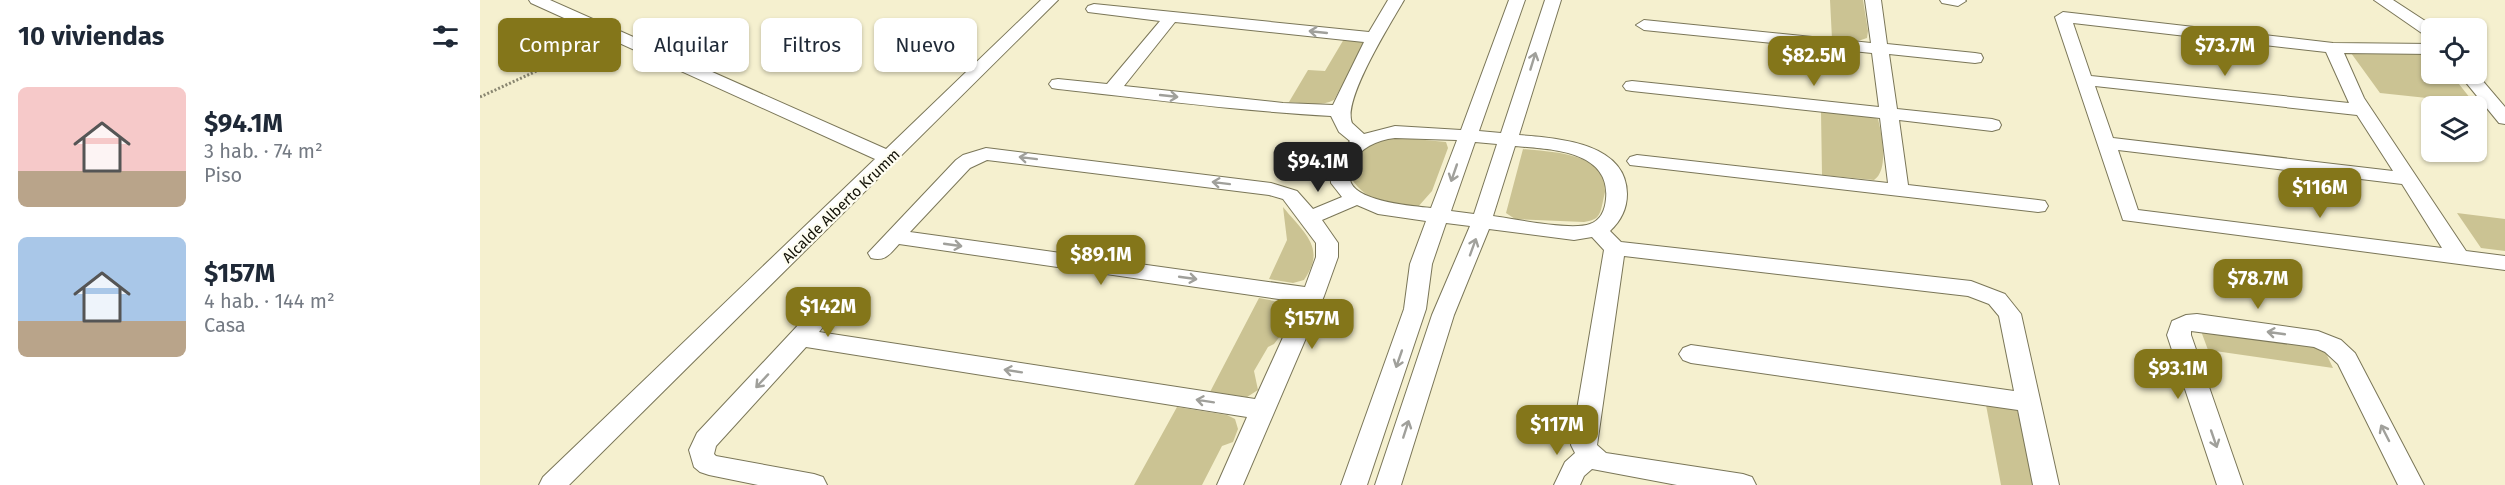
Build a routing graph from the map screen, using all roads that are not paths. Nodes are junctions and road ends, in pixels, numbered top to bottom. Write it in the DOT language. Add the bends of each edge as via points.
graph roads {
  1 [pos="537,0"];
  2 [pos="1050,0"];
  3 [pos="1396,0"];
  4 [pos="1517,0"];
  5 [pos="1553,0"];
  6 [pos="1873,0"];
  7 [pos="2382,0"];
  8 [pos="2407,0"];
  9 [pos="1094,9"];
  10 [pos="1171,17"];
  11 [pos="2423,18"];
  12 [pos="1644,25"];
  13 [pos="2421,26"];
  14 [pos="1376,38"];
  15 [pos="2333,48"];
  16 [pos="1879,49"];
  17 [pos="2421,49"];
  18 [pos="1975,58"];
  19 [pos="2084,80"];
  20 [pos="1058,84"];
  21 [pos="2476,84"];
  22 [pos="1632,86"];
  23 [pos="1111,90"];
  24 [pos="2362,110"];
  25 [pos="1340,111"];
  26 [pos="1888,114"];
  27 [pos="2505,119"];
  28 [pos="1992,125"];
  29 [pos="1467,135"];
  30 [pos="1362,140"];
  31 [pos="1508,140"];
  32 [pos="2106,143"];
  33 [pos="890,158"];
  34 [pos="1637,161"];
  35 [pos="2407,179"];
  36 [pos="1899,190"];
  37 [pos="1356,198"];
  38 [pos="2038,206"];
  39 [pos="1439,217"];
  40 [pos="1310,218"];
  41 [pos="1482,222"];
  42 [pos="1597,230"];
  43 [pos="895,237"];
  44 [pos="1615,248"];
  45 [pos="879,253"];
  46 [pos="2459,257"];
  47 [pos="2505,262"];
  48 [pos="1313,296"];
  49 [pos="824,312"];
  50 [pos="802,338"];
  51 [pos="1690,354"];
  52 [pos="2028,402"];
  53 [pos="1263,410"];
  54 [pos="1590,456"];
  55 [pos="552,485"];
  56 [pos="814,485"];
  57 [pos="1230,485"];
  58 [pos="1354,485"];
  59 [pos="1388,485"];
  60 [pos="1567,485"];
  61 [pos="1743,485"];
  62 [pos="2046,485"];
  63 [pos="2230,485"];
  64 [pos="2411,485"];
  1 -- 33 [label="street"];
  2 -- 33 [label="street, Alcalde Alberto Krumm"];
  3 -- 14 [label="street"];
  4 -- 29 [label="street"];
  31 -- 5 [label="street, one-way"];
  6 -- 16 [label="street"];
  7 -- 13 [label="street"];
  8 -- 11 [label="street"];
  9 -- 10 [label="street"];
  14 -- 10 [label="street, one-way"];
  10 -- 23 [label="street"];
  12 -- 16 [label="street"];
  14 -- 25 [label="street" via="1345,93"];
  15 -- 17 [label="street"];
  15 -- 19 [label="street" via="2063,17"];
  15 -- 24 [label="street"];
  16 -- 18 [label="street"];
  16 -- 26 [label="street"];
  19 -- 24 [label="street"];
  19 -- 32 [label="street"];
  20 -- 23 [label="street"];
  21 -- 27 [label="street"];
  22 -- 26 [label="street"];
  23 -- 25 [label="street, one-way"];
  24 -- 35 [label="street"];
  25 -- 30 [label="street" via="1346,128"];
  26 -- 28 [label="street"];
  26 -- 36 [label="street"];
  29 -- 30 [label="street" via="1395,132"];
  29 -- 31 [label="street"];
  29 -- 39 [label="street, one-way"];
  30 -- 37 [label="street" via="1344,157 1339,172 1341,183"];
  31 -- 41 [label="street"];
  31 -- 42 [label="street" via="1559,145 1605,163 1618,188 1611,220"];
  32 -- 35 [label="street"];
  32 -- 46 [label="street" via="2130,215"];
  33 -- 55 [label="street, Alcalde Alberto Krumm"];
  34 -- 36 [label="street"];
  35 -- 46 [label="street"];
  36 -- 38 [label="street"];
  37 -- 39 [label="street" via="1378,208"];
  37 -- 40 [label="street"];
  39 -- 41 [label="street"];
  39 -- 58 [label="street, one-way" via="1421,264 1409,328"];
  40 -- 43 [label="street, one-way" via="1290,195 1278,190 986,154 963,164"];
  40 -- 48 [label="street" via="1325,238 1328,250"];
  41 -- 42 [label="street" via="1574,233"];
  59 -- 41 [label="street, one-way" via="1443,315"];
  42 -- 44 [label="street"];
  43 -- 45 [label="street"];
  43 -- 48 [label="street, one-way"];
  44 -- 52 [label="street" via="1989,294 2010,314"];
  44 -- 54 [label="street" via="1584,445"];
  46 -- 47 [label="street"];
  48 -- 53 [label="street"];
  49 -- 50 [label="street"];
  53 -- 50 [label="street, one-way"];
  50 -- 56 [label="street, one-way" via="706,440 701,457 709,465"];
  51 -- 52 [label="street"];
  52 -- 62 [label="street"];
  53 -- 57 [label="street"];
  54 -- 60 [label="street" via="1574,469"];
  54 -- 61 [label="street" via="1606,464"];
  64 -- 63 [label="street, one-way" via="2347,359 2338,350 2307,337 2198,322 2183,325 2179,335"];
}
